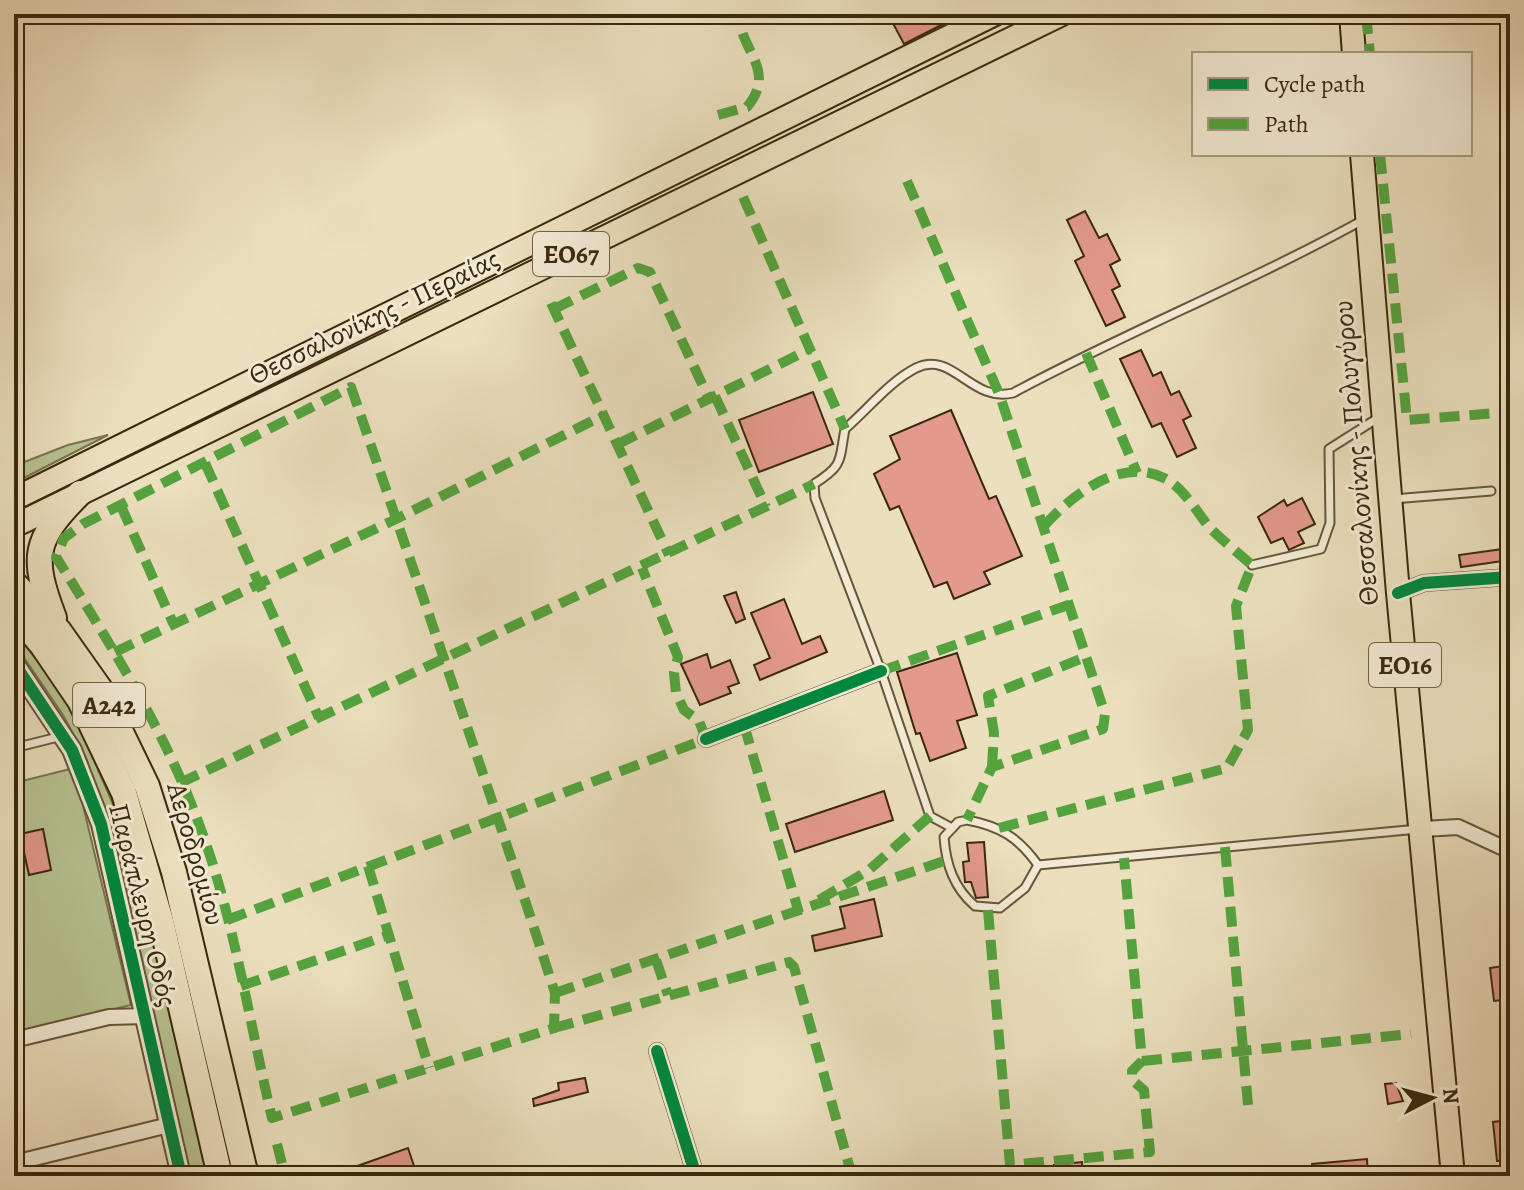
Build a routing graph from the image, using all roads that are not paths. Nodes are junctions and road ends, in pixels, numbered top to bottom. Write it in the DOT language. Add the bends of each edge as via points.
graph roads {
  1 [pos="995,14"];
  2 [pos="1062,14"];
  3 [pos="1351,14"];
  4 [pos="1354,52"];
  5 [pos="1362,156"];
  6 [pos="1367,218"];
  7 [pos="1383,414"];
  8 [pos="1491,491"];
  9 [pos="80,493"];
  10 [pos="19,494"];
  11 [pos="1390,500"];
  12 [pos="14,526"];
  13 [pos="1252,565"];
  14 [pos="1510,577"];
  15 [pos="14,583"];
  16 [pos="1398,593"];
  17 [pos="14,612"];
  18 [pos="59,631"];
  19 [pos="14,663"];
  20 [pos="881,671"];
  21 [pos="64,736"];
  22 [pos="706,739"];
  23 [pos="14,748"];
  24 [pos="952,828"];
  25 [pos="1423,829"];
  26 [pos="1510,851"];
  27 [pos="1038,865"];
  28 [pos="146,1016"];
  29 [pos="14,1040"];
  30 [pos="657,1051"];
  31 [pos="169,1125"];
  32 [pos="14,1163"];
  33 [pos="181,1176"];
  34 [pos="220,1176"];
  35 [pos="246,1176"];
  36 [pos="696,1176"];
  37 [pos="1453,1176"];
  1 -- 10 [label="main road, Θεσσαλονίκης - Περαίας / ΕΟ67"];
  2 -- 9 [label="main road, Θεσσαλονίκης - Περαίας / ΕΟ67"];
  3 -- 4 [label="main road"];
  5 -- 6 [label="main road, Θεσσαλονίκης - Πολυγύρου / ΕΟ16"];
  6 -- 7 [label="main road, Θεσσαλονίκης - Πολυγύρου / ΕΟ16"];
  6 -- 20 [label="lane" via="1013,393 1000,396 980,390 950,367 918,367 845,429 842,457 813,491"];
  7 -- 11 [label="main road, Θεσσαλονίκης - Πολυγύρου / ΕΟ16"];
  7 -- 13 [label="lane" via="1329,449 1330,523 1321,549"];
  8 -- 11 [label="lane"];
  9 -- 12 [label="main road, Θεσσαλονίκης - Περαίας / ΕΟ67"];
  9 -- 18 [label="highway" via="48,527 40,544 39,577"];
  11 -- 16 [label="main road, Θεσσαλονίκης - Πολυγύρου / ΕΟ16"];
  14 -- 16 [label="street" via="1424,583"];
  15 -- 18 [label="highway, Αεροδρομίου / Α242"];
  16 -- 25 [label="main road, Θεσσαλονίκης - Πολυγύρου / ΕΟ16"];
  17 -- 34 [label="highway, Αεροδρομίου / Α242" via="80,701 124,793 161,921"];
  18 -- 35 [label="highway, Αεροδρομίου / Α242" via="118,722 162,829"];
  19 -- 21 [label="street, Παράπλευρη Οδός"];
  20 -- 22 [label="street"];
  20 -- 24 [label="lane" via="930,816"];
  21 -- 23 [label="lane"];
  21 -- 28 [label="street, Παράπλευρη Οδός" via="101,824"];
  24 -- 27 [label="lane" via="967,820 999,828 1024,846"];
  24 -- 27 [label="lane" via="944,837 947,860 958,889 975,906 988,910 1009,903"];
  25 -- 26 [label="street" via="1458,827"];
  25 -- 27 [label="lane"];
  25 -- 37 [label="main road, Θεσσαλονίκης - Πολυγύρου / ΕΟ16"];
  28 -- 29 [label="street" via="109,1017"];
  28 -- 31 [label="street, Παράπλευρη Οδός"];
  30 -- 36 [label="street"];
  31 -- 32 [label="street"];
  31 -- 33 [label="street, Παράπλευρη Οδός"];
}
